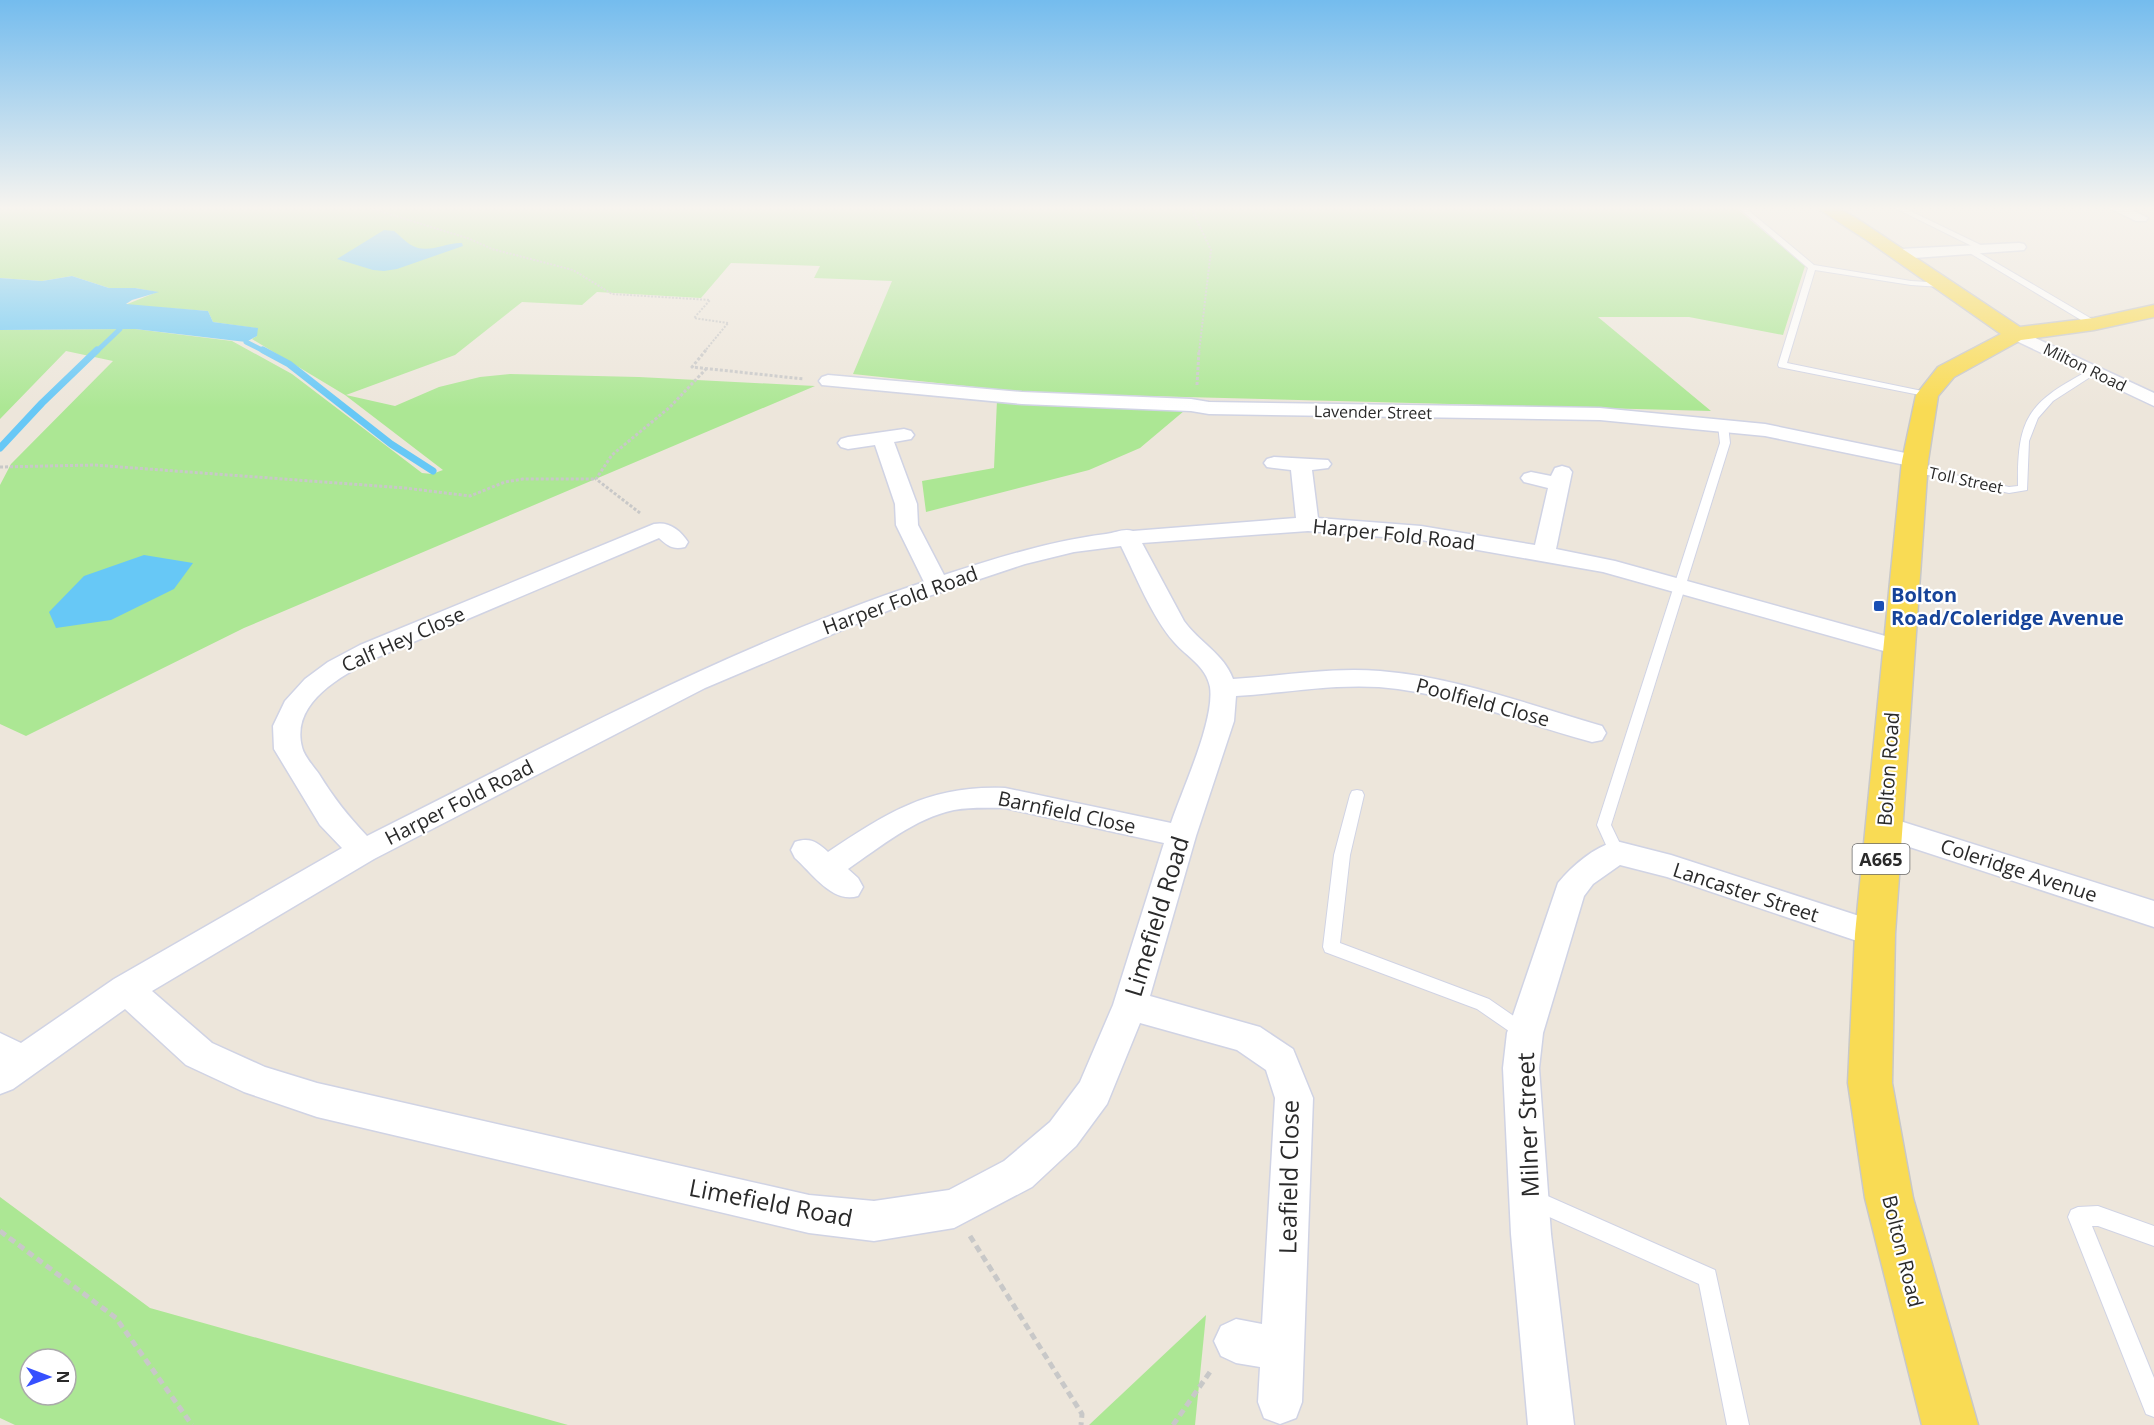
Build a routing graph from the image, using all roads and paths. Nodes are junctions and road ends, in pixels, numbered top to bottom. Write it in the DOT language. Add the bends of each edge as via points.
graph roads {
  1 [pos="580,274"];
  2 [pos="1208,274"];
  3 [pos="1810,274"];
  4 [pos="1858,274"];
  5 [pos="1927,274"];
  6 [pos="2016,274"];
  7 [pos="1941,285"];
  8 [pos="2154,311"];
  9 [pos="2094,324"];
  10 [pos="2016,334"];
  11 [pos="706,369"];
  12 [pos="2093,372"];
  13 [pos="828,381"];
  14 [pos="1927,395"];
  15 [pos="2154,400"];
  16 [pos="1209,408"];
  17 [pos="1722,425"];
  18 [pos="904,435"];
  19 [pos="882,438"];
  20 [pos="848,443"];
  21 [pos="1274,463"];
  22 [pos="1915,465"];
  23 [pos="0,467"];
  24 [pos="1531,478"];
  25 [pos="596,479"];
  26 [pos="1308,524"];
  27 [pos="670,536"];
  28 [pos="1127,536"];
  29 [pos="1544,553"];
  30 [pos="937,585"];
  31 [pos="1680,586"];
  32 [pos="1898,647"];
  33 [pos="1223,688"];
  34 [pos="1592,733"];
  35 [pos="1357,795"];
  36 [pos="1884,827"];
  37 [pos="1181,836"];
  38 [pos="363,851"];
  39 [pos="1616,852"];
  40 [pos="827,868"];
  41 [pos="2154,914"];
  42 [pos="1875,934"];
  43 [pos="126,989"];
  44 [pos="1130,1005"];
  45 [pos="1525,1033"];
  46 [pos="7,1063"];
  47 [pos="1529,1198"];
  48 [pos="954,1209"];
  49 [pos="0,1231"];
  50 [pos="2154,1236"];
  51 [pos="1236,1341"];
  52 [pos="1282,1349"];
  53 [pos="1280,1402"];
  54 [pos="2154,1406"];
  55 [pos="192,1425"];
  56 [pos="1081,1425"];
  57 [pos="1173,1425"];
  58 [pos="1551,1425"];
  59 [pos="1738,1425"];
  60 [pos="1950,1425"];
  1 -- 11 [label="path" via="612,294 710,300 694,318 728,323 692,367"];
  2 -- 16 [label="path" via="1196,394 1209,397"];
  3 -- 14 [label="lane" via="1782,365"];
  4 -- 7 [label="lane"];
  5 -- 7 [label="main road"];
  6 -- 9 [label="lane"];
  7 -- 10 [label="main road"];
  8 -- 9 [label="main road, A665"];
  9 -- 10 [label="main road, A665"];
  10 -- 12 [label="street, Milton Road"];
  10 -- 14 [label="main road, Bolton Road / A665" via="1946,372"];
  11 -- 13 [label="path"];
  11 -- 25 [label="path" via="670,407 612,454"];
  12 -- 15 [label="street, Milton Road"];
  12 -- 22 [label="lane, Toll Street" via="2051,397 2035,413 2024,442 2023,488 2017,490"];
  13 -- 16 [label="street, Lavender Street" via="1022,399"];
  14 -- 22 [label="main road, Bolton Road / A665"];
  16 -- 17 [label="street, Lavender Street" via="1600,414"];
  17 -- 22 [label="street, Lavender Street" via="1765,430"];
  17 -- 31 [label="lane" via="1725,443"];
  18 -- 19 [label="street"];
  19 -- 20 [label="street"];
  19 -- 30 [label="street" via="906,504 907,525"];
  21 -- 26 [label="street" via="1311,464"];
  22 -- 32 [label="main road, Bolton Road / A665"];
  23 -- 25 [label="path" via="94,465 470,496 514,480"];
  24 -- 29 [label="street" via="1560,478"];
  25 -- 27 [label="path"];
  26 -- 28 [label="street, Harper Fold Road"];
  26 -- 29 [label="street, Harper Fold Road" via="1421,533"];
  27 -- 38 [label="street, Calf Hey Close" via="369,651 314,685 294,707 287,726 288,749 331,817"];
  28 -- 30 [label="street, Harper Fold Road" via="1017,559"];
  28 -- 33 [label="street" via="1172,621 1211,663"];
  29 -- 31 [label="street, Harper Fold Road"];
  30 -- 38 [label="street, Harper Fold Road" via="834,623 696,682"];
  31 -- 32 [label="street, Harper Fold Road"];
  31 -- 39 [label="lane" via="1604,825"];
  32 -- 36 [label="main road, Bolton Road / A665"];
  33 -- 34 [label="street, Poolfield Close" via="1342,679 1411,682 1564,717"];
  33 -- 37 [label="street, Limefield Road" via="1220,721"];
  35 -- 45 [label="lane" via="1342,855 1331,946 1483,1004"];
  36 -- 41 [label="street, Coleridge Avenue"];
  36 -- 42 [label="main road, Bolton Road / A665"];
  37 -- 40 [label="street, Barnfield Close" via="983,796 926,806"];
  37 -- 44 [label="street, Limefield Road"];
  38 -- 43 [label="street, Harper Fold Road"];
  39 -- 42 [label="street, Lancaster Street"];
  39 -- 45 [label="street, Milner Street" via="1582,876 1569,892"];
  42 -- 60 [label="main road, Bolton Road / A665" via="1870,1083 1889,1198"];
  43 -- 46 [label="street, Harper Fold Road"];
  43 -- 48 [label="street, Limefield Road" via="199,1054 256,1081 317,1100 809,1214 874,1221"];
  44 -- 48 [label="street, Limefield Road" via="1094,1092 1063,1134 1018,1174"];
  44 -- 52 [label="street, Leafield Close" via="1247,1038 1280,1060 1294,1098"];
  45 -- 47 [label="street, Milner Street" via="1521,1068"];
  47 -- 58 [label="street, Milner Street"];
  47 -- 59 [label="lane" via="1708,1277"];
  48 -- 56 [label="path" via="1082,1414"];
  49 -- 55 [label="path" via="116,1318"];
  50 -- 54 [label="lane" via="2098,1216 2078,1217"];
  51 -- 52 [label="street"];
  51 -- 57 [label="path"];
  52 -- 53 [label="street, Leafield Close"];
}
